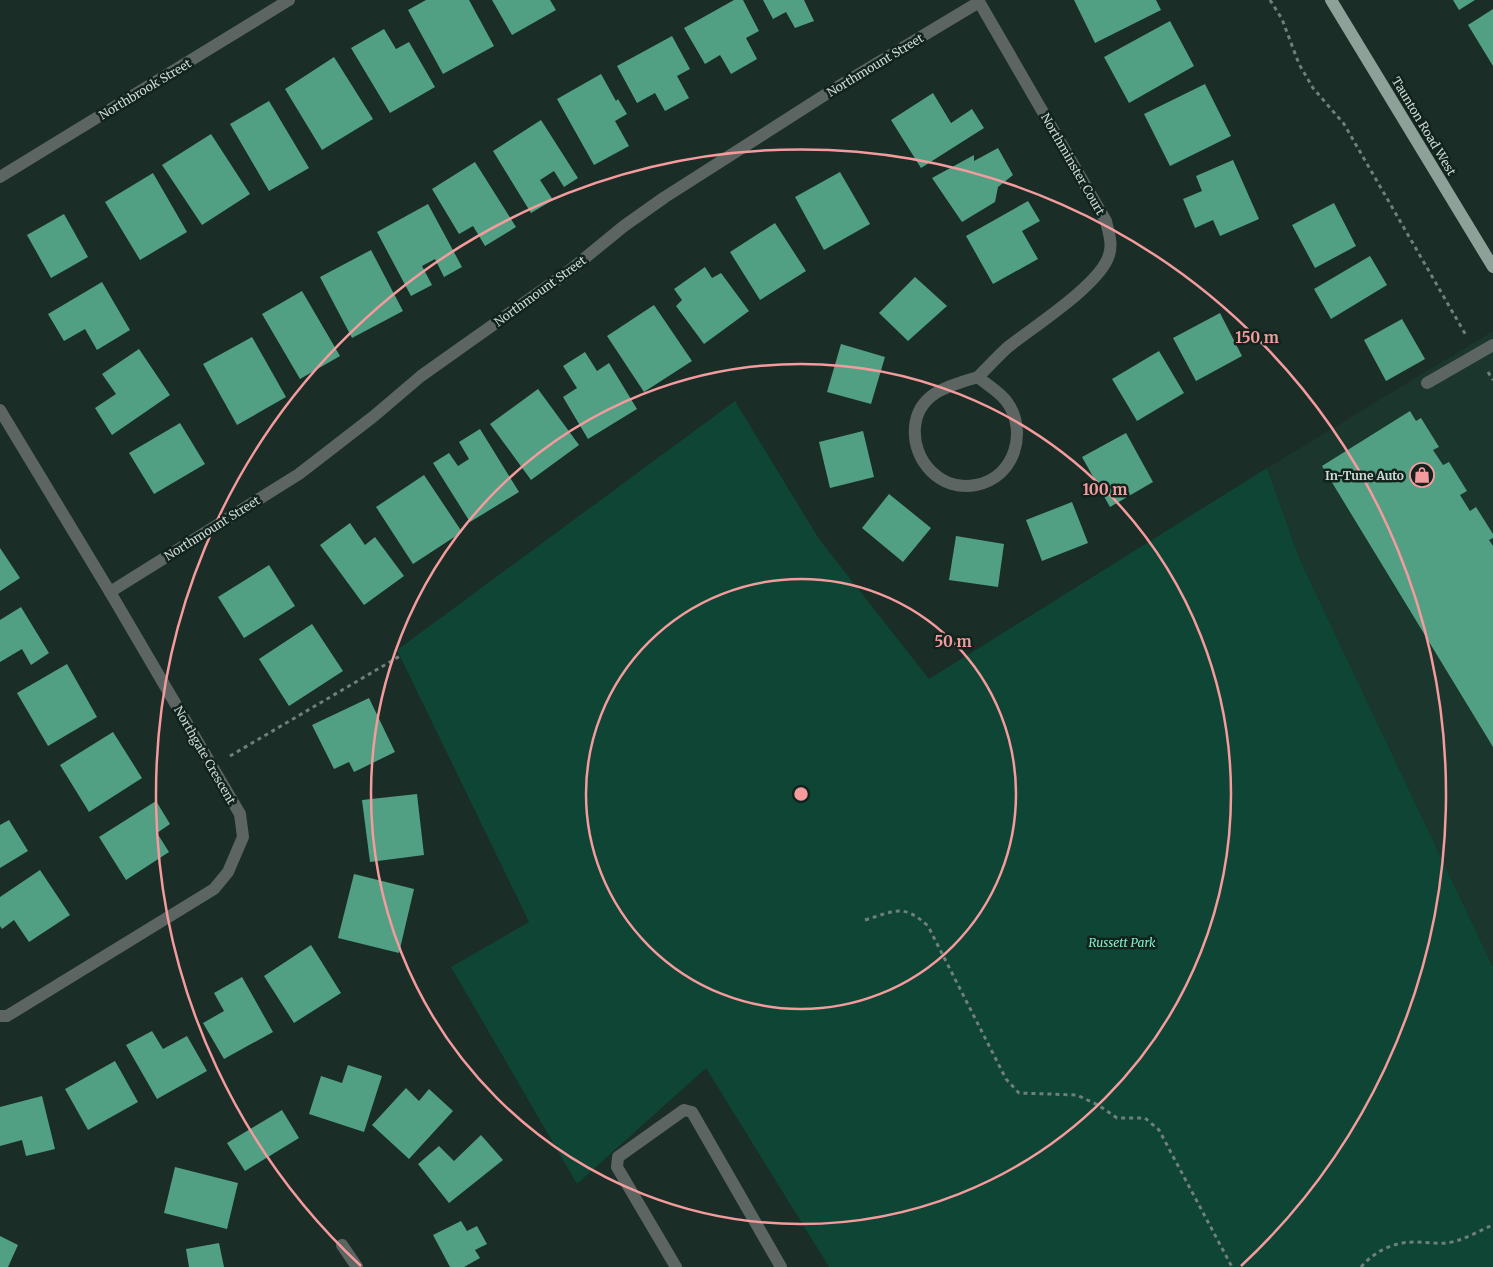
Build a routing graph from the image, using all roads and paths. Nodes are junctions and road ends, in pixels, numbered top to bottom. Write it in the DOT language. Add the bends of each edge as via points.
graph roads {
  1 [pos="290,0"];
  2 [pos="1270,0"];
  3 [pos="1331,0"];
  4 [pos="978,1"];
  5 [pos="0,177"];
  6 [pos="1493,267"];
  7 [pos="1493,345"];
  8 [pos="1478,355"];
  9 [pos="978,377"];
  10 [pos="1493,380"];
  11 [pos="1427,383"];
  12 [pos="0,410"];
  13 [pos="110,592"];
  14 [pos="400,656"];
  15 [pos="212,767"];
  16 [pos="865,920"];
  17 [pos="0,1016"];
  18 [pos="1493,1224"];
  19 [pos="342,1246"];
  20 [pos="356,1267"];
  21 [pos="676,1267"];
  22 [pos="781,1267"];
  23 [pos="1232,1267"];
  24 [pos="1360,1267"];
  1 -- 5 [label="street, Northbrook Street"];
  2 -- 8 [label="path" via="1282,19 1308,80 1344,124"];
  3 -- 6 [label="main road, Taunton Road West"];
  4 -- 9 [label="street, Northminster Court" via="1106,220 1110,239 1109,255 1096,277 1007,348"];
  4 -- 13 [label="street, Northmount Street" via="666,197 569,271 421,376 298,474"];
  7 -- 8 [label="street"];
  8 -- 10 [label="path"];
  8 -- 11 [label="street"];
  9 -- 9 [label="street, Northminster Court" via="943,387 930,396 915,425 914,441 919,457 941,480 958,485 976,485 993,478 1007,467 1016,451 1018,433 1006,400"];
  12 -- 13 [label="street, Northgate Crescent"];
  13 -- 15 [label="street, Northgate Crescent"];
  14 -- 15 [label="path"];
  15 -- 17 [label="street, Northgate Crescent" via="240,814 243,837 228,872 214,889 7,1016"];
  16 -- 23 [label="path" via="898,910 915,914 928,926 1006,1079 1019,1093 1077,1095 1117,1118 1145,1118 1159,1130"];
  18 -- 24 [label="path" via="1463,1239 1446,1243 1393,1244 1370,1256"];
  19 -- 20 [label="street"];
  21 -- 22 [label="street" via="617,1166 618,1157 684,1110 692,1112"];
}
